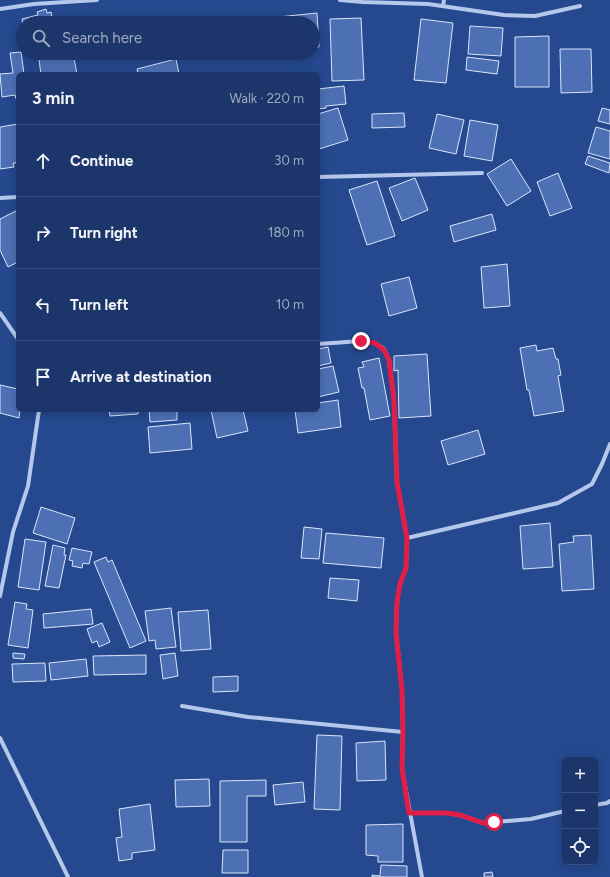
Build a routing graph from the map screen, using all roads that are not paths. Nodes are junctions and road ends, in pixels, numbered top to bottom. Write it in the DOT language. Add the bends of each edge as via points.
graph roads {
  1 [pos="97,0"];
  2 [pos="340,0"];
  3 [pos="444,0"];
  4 [pos="443,6"];
  5 [pos="580,6"];
  6 [pos="0,9"];
  7 [pos="482,173"];
  8 [pos="320,178"];
  9 [pos="16,197"];
  10 [pos="0,198"];
  11 [pos="0,313"];
  12 [pos="16,336"];
  13 [pos="320,344"];
  14 [pos="39,412"];
  15 [pos="610,444"];
  16 [pos="407,538"];
  17 [pos="0,596"];
  18 [pos="182,706"];
  19 [pos="403,732"];
  20 [pos="0,738"];
  21 [pos="610,802"];
  22 [pos="598,804"];
  23 [pos="562,812"];
  24 [pos="409,813"];
  25 [pos="68,877"];
  26 [pos="422,877"];
  1 -- 6 [label="street"];
  2 -- 4 [label="street"];
  3 -- 4 [label="street"];
  4 -- 5 [label="street" via="504,15 535,16"];
  7 -- 8 [label="street"];
  9 -- 10 [label="street"];
  11 -- 12 [label="street"];
  13 -- 16 [label="street" via="361,341 375,343 384,350 389,360 394,400 397,482"];
  14 -- 17 [label="street" via="28,486 14,532"];
  15 -- 16 [label="street" via="592,484 558,503"];
  16 -- 19 [label="street" via="406,568 397,602 396,633"];
  18 -- 19 [label="street" via="248,717"];
  19 -- 24 [label="street" via="402,769"];
  20 -- 25 [label="street"];
  21 -- 22 [label="street"];
  23 -- 24 [label="street" via="531,819 483,823 447,813"];
  24 -- 26 [label="street"];
}
